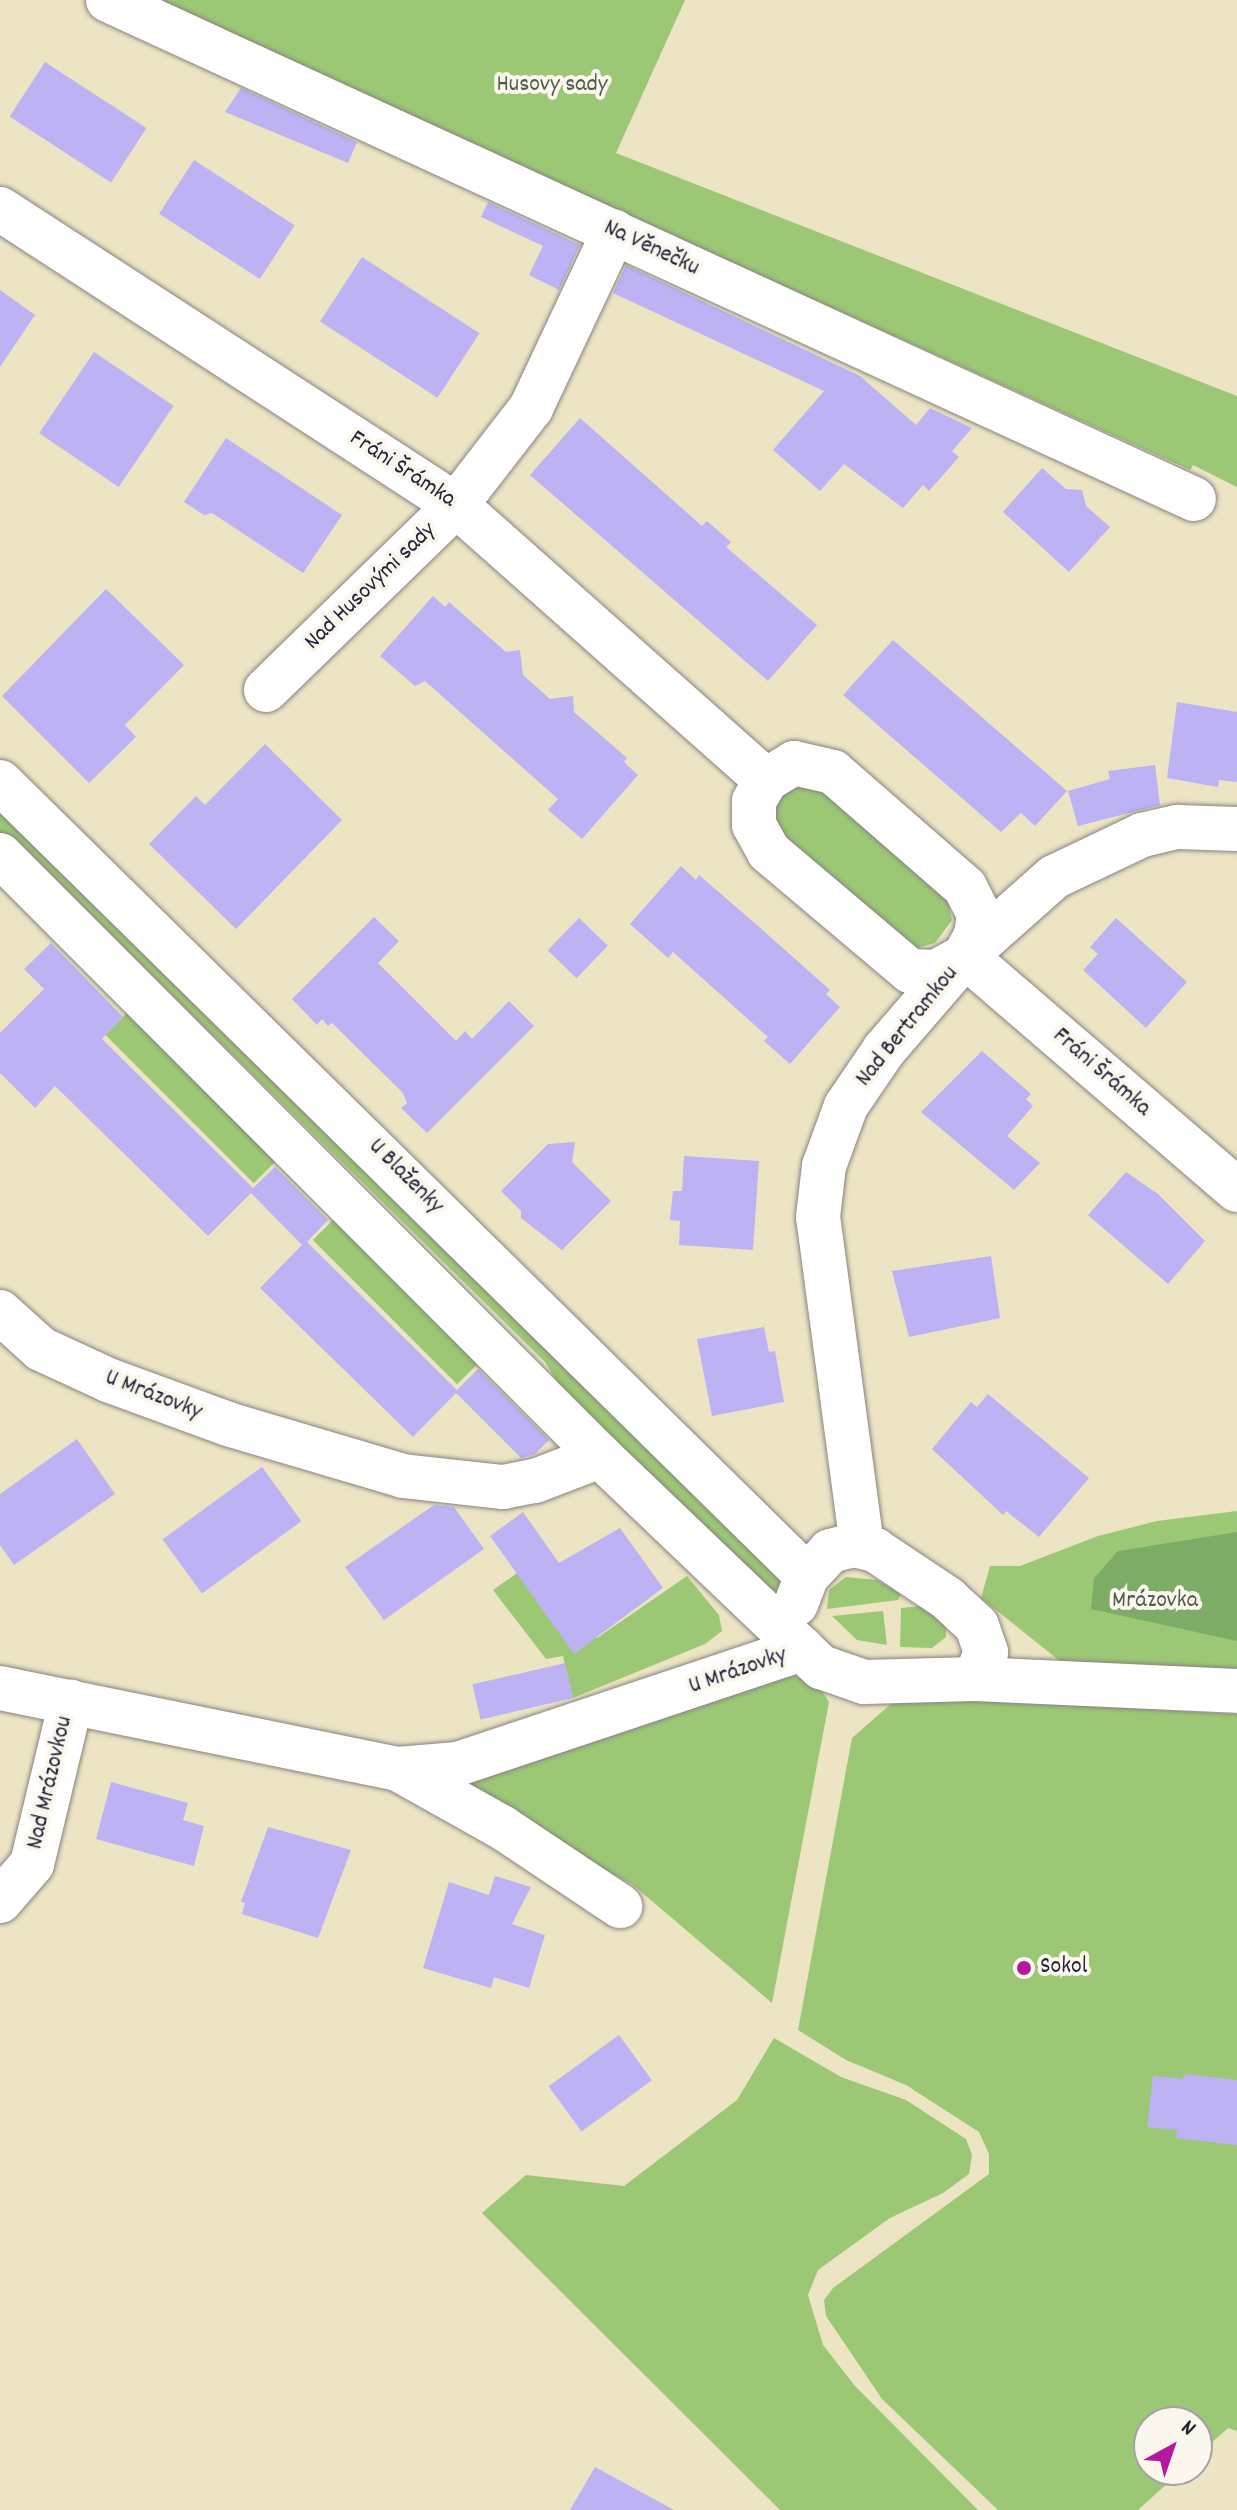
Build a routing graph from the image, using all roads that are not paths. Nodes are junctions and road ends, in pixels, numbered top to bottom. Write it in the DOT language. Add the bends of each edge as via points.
graph roads {
  1 [pos="108,0"];
  2 [pos="0,209"];
  3 [pos="614,232"];
  4 [pos="1194,499"];
  5 [pos="456,505"];
  6 [pos="266,690"];
  7 [pos="766,780"];
  8 [pos="0,782"];
  9 [pos="1237,829"];
  10 [pos="0,855"];
  11 [pos="965,956"];
  12 [pos="1237,1190"];
  13 [pos="0,1312"];
  14 [pos="600,1456"];
  15 [pos="862,1546"];
  16 [pos="807,1576"];
  17 [pos="802,1649"];
  18 [pos="975,1679"];
  19 [pos="0,1688"];
  20 [pos="1237,1691"];
  21 [pos="71,1702"];
  22 [pos="398,1769"];
  23 [pos="0,1901"];
  24 [pos="620,1906"];
  1 -- 3 [label="street, Na Věnečku"];
  2 -- 5 [label="street, Fráni Šrámka"];
  3 -- 4 [label="street, Na Věnečku"];
  3 -- 5 [label="street, Nad Husovými sady" via="531,408"];
  5 -- 6 [label="street, Nad Husovými sady"];
  5 -- 7 [label="street, Fráni Šrámka"];
  7 -- 11 [label="street" via="781,766 794,763 833,772 965,887 979,914"];
  7 -- 11 [label="street" via="751,813 758,839 769,852 910,971 936,972"];
  8 -- 16 [label="street, U Blaženky"];
  9 -- 11 [label="street, Nad Bertramkou" via="1178,827 1113,845 1025,898"];
  10 -- 14 [label="street"];
  11 -- 12 [label="street, Fráni Šrámka"];
  11 -- 15 [label="street, Nad Bertramkou" via="859,1086 832,1139 819,1192 820,1243"];
  13 -- 14 [label="street, U Mrázovky" via="41,1349 108,1380 228,1424 403,1476 503,1487 535,1481"];
  14 -- 17 [label="street"];
  15 -- 16 [label="street" via="830,1551"];
  15 -- 18 [label="street" via="919,1577 971,1618 986,1647"];
  16 -- 17 [label="street" via="795,1609"];
  17 -- 18 [label="street, U Mrázovky" via="831,1673 864,1682"];
  17 -- 22 [label="street, U Mrázovky" via="458,1764"];
  18 -- 20 [label="street"];
  19 -- 21 [label="street, U Mrázovky"];
  21 -- 22 [label="street, U Mrázovky"];
  21 -- 23 [label="street, Nad Mrázovkou" via="32,1864"];
  22 -- 24 [label="street, U Mrázovky" via="503,1828"];
}
